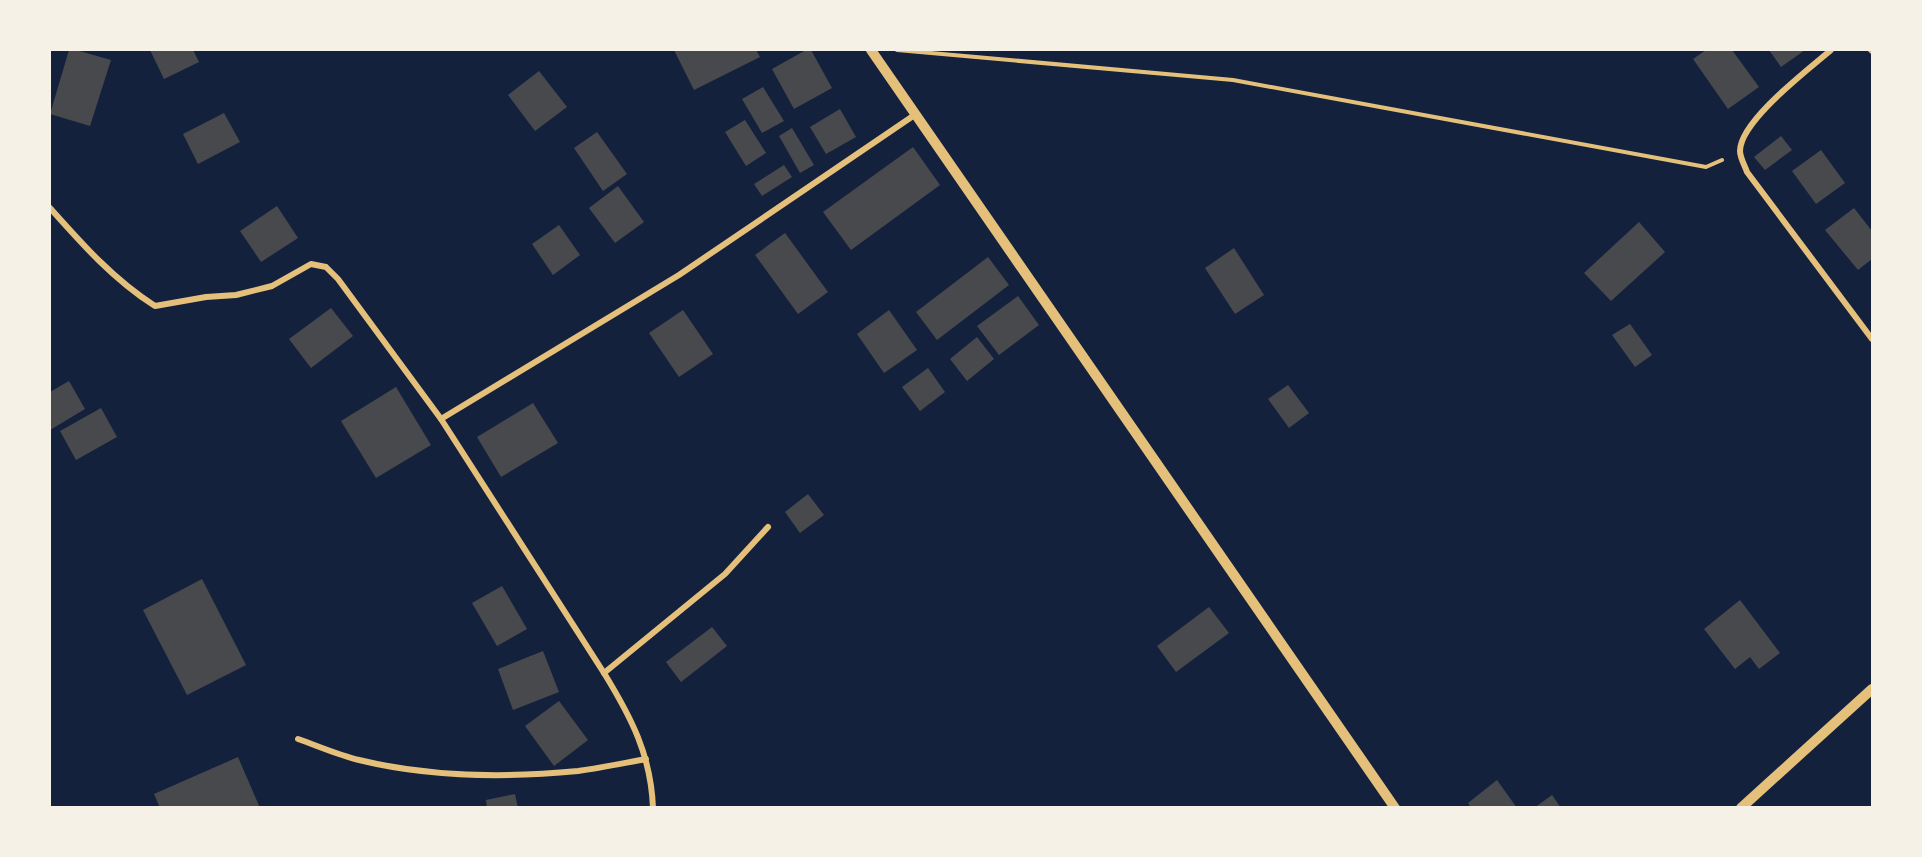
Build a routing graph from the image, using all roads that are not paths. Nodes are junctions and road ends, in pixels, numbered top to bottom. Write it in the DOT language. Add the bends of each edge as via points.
graph roads {
  1 [pos="871,50"];
  2 [pos="1831,50"];
  3 [pos="916,114"];
  4 [pos="50,208"];
  5 [pos="1872,339"];
  6 [pos="441,419"];
  7 [pos="768,526"];
  8 [pos="604,673"];
  9 [pos="1872,689"];
  10 [pos="298,739"];
  11 [pos="646,759"];
  12 [pos="653,807"];
  13 [pos="1395,807"];
  14 [pos="1741,807"];
  1 -- 3 [label="street"];
  2 -- 5 [label="street" via="1763,110 1742,138 1740,152 1747,172"];
  3 -- 6 [label="street" via="679,275"];
  3 -- 13 [label="street"];
  4 -- 6 [label="street" via="85,249 133,292 155,306 236,295 272,286 311,264 326,267"];
  6 -- 8 [label="street"];
  7 -- 8 [label="street" via="725,574"];
  8 -- 11 [label="street" via="624,706"];
  9 -- 14 [label="street"];
  10 -- 11 [label="street" via="356,760 469,774 580,770"];
  11 -- 12 [label="street"];
}
